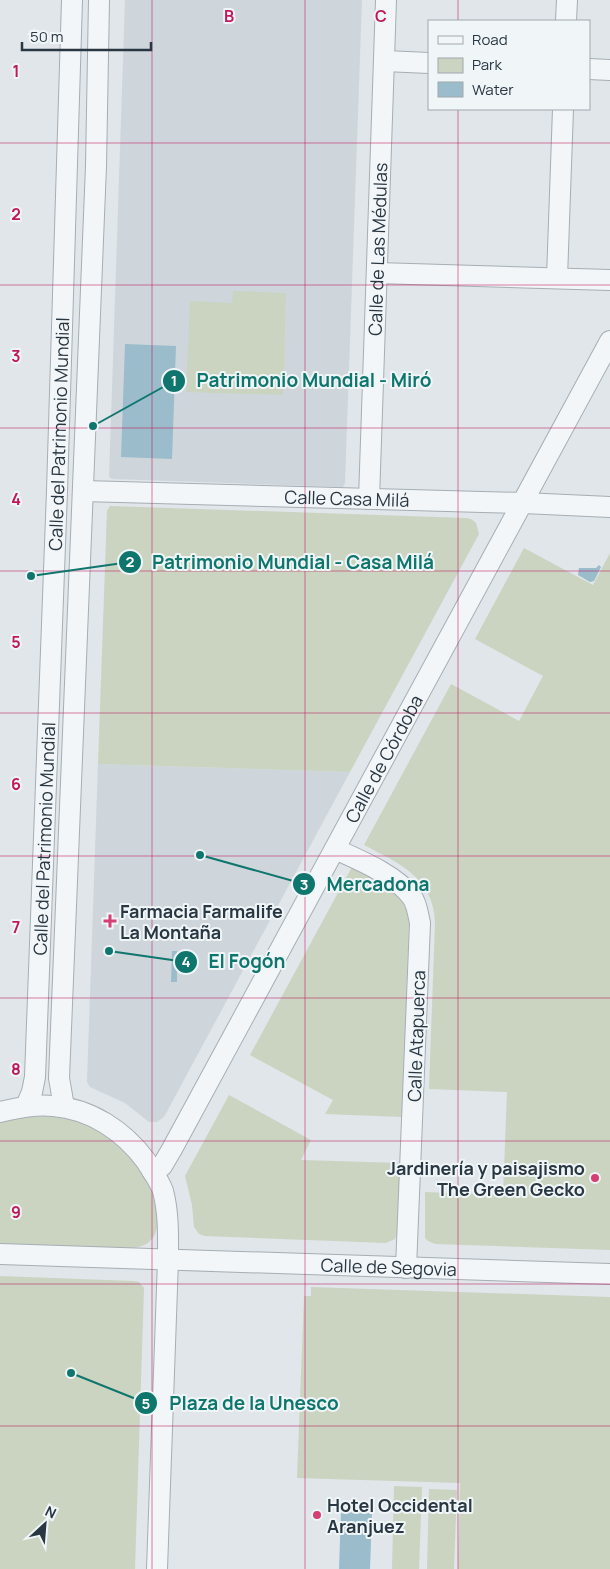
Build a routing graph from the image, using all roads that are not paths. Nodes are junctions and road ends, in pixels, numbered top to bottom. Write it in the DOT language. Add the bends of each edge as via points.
graph roads {
  1 [pos="72,0"];
  2 [pos="99,0"];
  3 [pos="386,0"];
  4 [pos="567,0"];
  5 [pos="566,20"];
  6 [pos="385,61"];
  7 [pos="428,63"];
  8 [pos="590,69"];
  9 [pos="610,70"];
  10 [pos="563,110"];
  11 [pos="377,272"];
  12 [pos="558,278"];
  13 [pos="610,280"];
  14 [pos="610,341"];
  15 [pos="83,491"];
  16 [pos="370,499"];
  17 [pos="523,503"];
  18 [pos="610,507"];
  19 [pos="335,849"];
  20 [pos="26,1106"];
  21 [pos="64,1107"];
  22 [pos="0,1112"];
  23 [pos="152,1171"];
  24 [pos="168,1224"];
  25 [pos="0,1254"];
  26 [pos="100,1258"];
  27 [pos="168,1260"];
  28 [pos="406,1268"];
  29 [pos="610,1274"];
  30 [pos="157,1569"];
  1 -- 20 [label="street, Calle del Patrimonio Mundial" via="35,1077"];
  2 -- 15 [label="street, Calle del Patrimonio Mundial"];
  3 -- 6 [label="street, Calle de Las Médulas"];
  4 -- 5 [label="street"];
  6 -- 7 [label="street"];
  6 -- 11 [label="street, Calle de Las Médulas"];
  8 -- 9 [label="street"];
  10 -- 12 [label="street"];
  11 -- 12 [label="street"];
  11 -- 16 [label="street, Calle de Las Médulas"];
  12 -- 13 [label="street"];
  14 -- 17 [label="street, Calle de Córdoba"];
  15 -- 16 [label="street, Calle Casa Milá"];
  15 -- 21 [label="street, Calle del Patrimonio Mundial" via="59,1078"];
  16 -- 17 [label="street, Calle Casa Milá"];
  17 -- 18 [label="street, Calle Casa Milá"];
  17 -- 19 [label="street, Calle de Córdoba"];
  19 -- 23 [label="street, Calle de Córdoba" via="172,1149 162,1166"];
  19 -- 28 [label="street, Calle Atapuerca" via="394,880 413,898 418,910"];
  20 -- 21 [label="street"];
  20 -- 22 [label="street"];
  21 -- 23 [label="street" via="113,1127 138,1150"];
  23 -- 24 [label="street" via="162,1191"];
  24 -- 26 [label="street" via="162,1236 147,1250 128,1255 106,1254"];
  24 -- 27 [label="street"];
  25 -- 26 [label="street"];
  26 -- 27 [label="street, Calle de Segovia"];
  27 -- 28 [label="street, Calle de Segovia"];
  27 -- 30 [label="street"];
  28 -- 29 [label="street, Calle de Segovia"];
}
